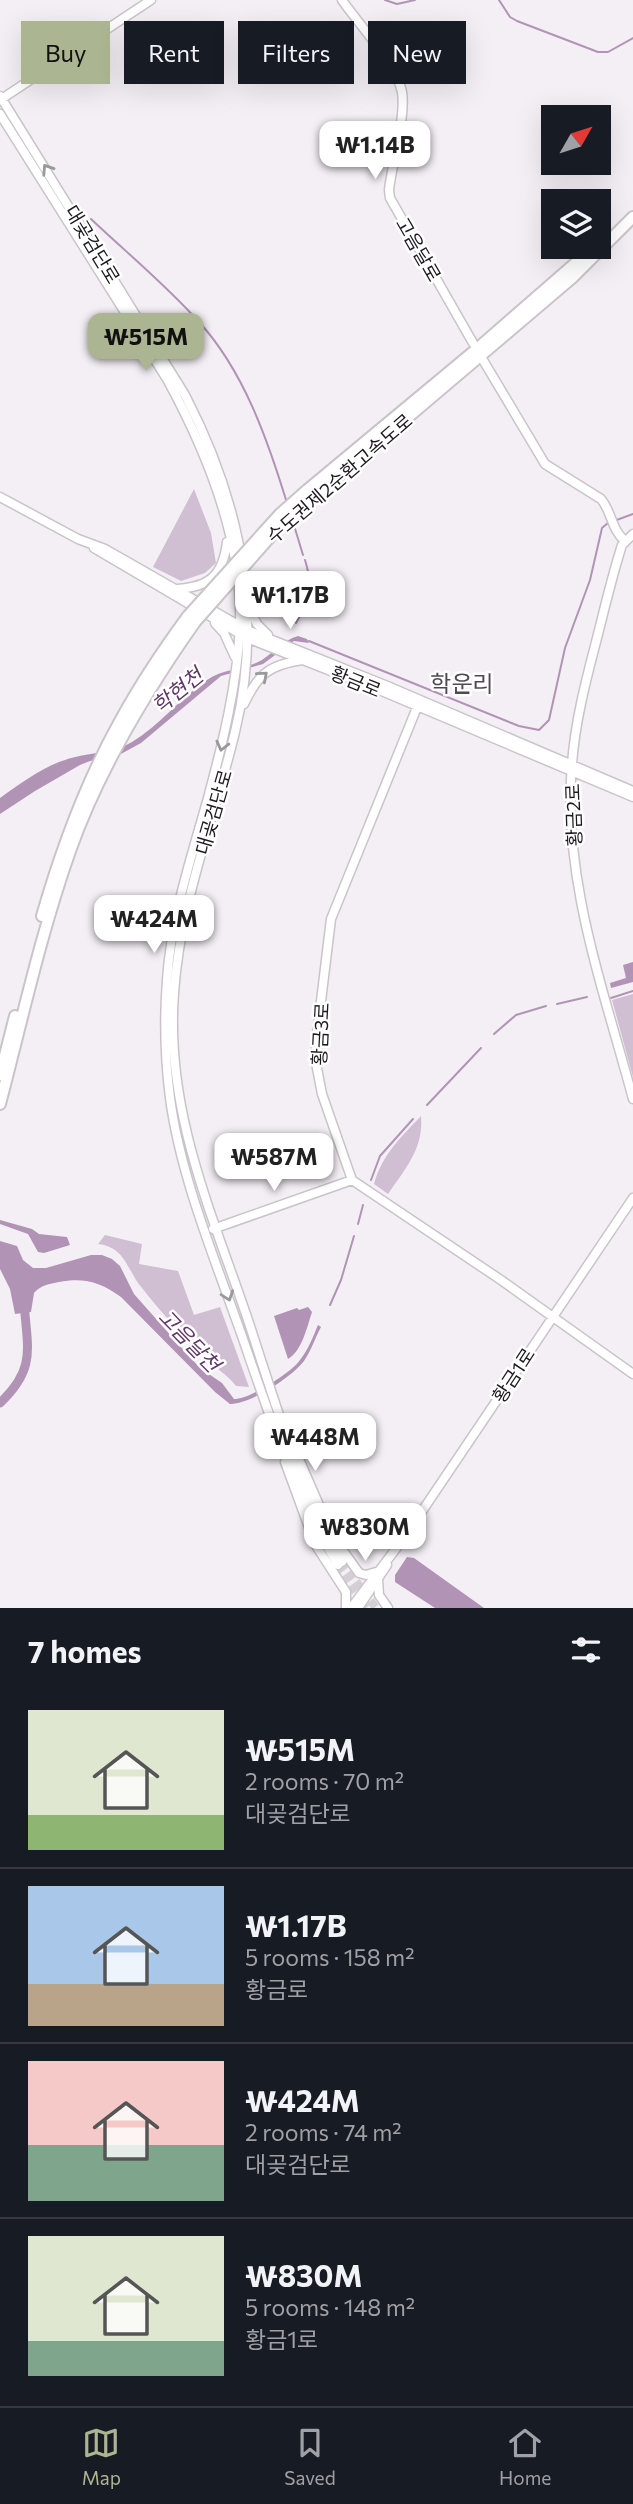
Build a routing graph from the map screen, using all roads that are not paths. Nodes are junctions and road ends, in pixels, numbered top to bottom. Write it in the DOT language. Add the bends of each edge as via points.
graph roads {
  1 [pos="151,0"];
  2 [pos="342,0"];
  3 [pos="1,99"];
  4 [pos="0,114"];
  5 [pos="633,207"];
  6 [pos="633,217"];
  7 [pos="611,230"];
  8 [pos="580,259"];
  9 [pos="473,343"];
  10 [pos="483,360"];
  11 [pos="0,497"];
  12 [pos="228,532"];
  13 [pos="633,534"];
  14 [pos="625,541"];
  15 [pos="90,545"];
  16 [pos="176,590"];
  17 [pos="246,599"];
  18 [pos="208,616"];
  19 [pos="192,619"];
  20 [pos="243,632"];
  21 [pos="267,639"];
  22 [pos="303,656"];
  23 [pos="236,658"];
  24 [pos="419,703"];
  25 [pos="240,713"];
  26 [pos="572,768"];
  27 [pos="98,776"];
  28 [pos="633,791"];
  29 [pos="633,797"];
  30 [pos="0,1075"];
  31 [pos="633,1099"];
  32 [pos="0,1104"];
  33 [pos="352,1180"];
  34 [pos="633,1198"];
  35 [pos="215,1228"];
  36 [pos="205,1232"];
  37 [pos="552,1316"];
  38 [pos="633,1374"];
  39 [pos="282,1435"];
  40 [pos="340,1564"];
  41 [pos="377,1576"];
  42 [pos="364,1595"];
  43 [pos="348,1608"];
  44 [pos="358,1608"];
  45 [pos="388,1608"];
  1 -- 3 [label="street"];
  2 -- 9 [label="street, 고음달로" via="391,68 402,92 390,198"];
  17 -- 3 [label="street, 대곶검단로, one-way" via="236,523 201,427 165,361"];
  4 -- 12 [label="street, 대곶검단로" via="179,401 205,460"];
  5 -- 7 [label="highway"];
  6 -- 19 [label="highway, 수도권제2순환고속도로, bridge" via="572,278 277,529"];
  8 -- 19 [label="highway, 수도권제2순환고속도로, bridge" via="280,514"];
  10 -- 14 [label="street" via="545,464 598,496"];
  11 -- 15 [label="street, 황금로"];
  12 -- 16 [label="street" via="217,574 204,585"];
  12 -- 20 [label="street, 대곶검단로"];
  13 -- 14 [label="street"];
  14 -- 26 [label="street, 황금2로" via="588,675"];
  15 -- 16 [label="street, 황금로"];
  15 -- 18 [label="street, 황금로"];
  16 -- 20 [label="street, 황금로"];
  17 -- 20 [label="street, 대곶검단로"];
  17 -- 21 [label="street"];
  18 -- 20 [label="street, 황금로"];
  18 -- 23 [label="street" via="224,633"];
  19 -- 27 [label="highway, 수도권제2순환고속도로"];
  19 -- 27 [label="highway, 수도권제2순환고속도로" via="157,660 118,723"];
  20 -- 21 [label="street, 황금로"];
  20 -- 23 [label="street, 대곶검단로"];
  20 -- 25 [label="street, 대곶검단로" via="247,653"];
  21 -- 22 [label="street, 황금로"];
  21 -- 22 [label="street, 황금로" via="292,656"];
  22 -- 24 [label="street, 황금로"];
  25 -- 22 [label="street, one-way" via="266,671"];
  23 -- 36 [label="street, 대곶검단로, one-way" via="221,750 174,926 166,985 170,1100"];
  24 -- 26 [label="street, 황금로"];
  24 -- 33 [label="street, 황금3로" via="339,895 329,931 316,1063"];
  25 -- 35 [label="street, 대곶검단로" via="182,930 173,995 174,1060 181,1110"];
  26 -- 28 [label="street, 황금로"];
  26 -- 29 [label="street, 황금로"];
  26 -- 31 [label="street, 황금2로" via="578,889"];
  27 -- 30 [label="highway, 수도권제2순환고속도로" via="53,878"];
  27 -- 32 [label="highway, 수도권제2순환고속도로" via="62,876"];
  33 -- 35 [label="street"];
  33 -- 37 [label="street"];
  34 -- 37 [label="street, 황금1로"];
  35 -- 36 [label="street"];
  35 -- 39 [label="street, 대곶검단로" via="266,1373"];
  36 -- 39 [label="street, 대곶검단로, one-way" via="257,1380"];
  37 -- 38 [label="street"];
  37 -- 41 [label="street, 황금1로"];
  39 -- 40 [label="street, 대곶검단로" via="307,1510"];
  39 -- 41 [label="street" via="305,1469 332,1535 359,1573"];
  39 -- 43 [label="street" via="287,1473 306,1524 346,1592"];
  41 -- 42 [label="street, 황금1로"];
  41 -- 45 [label="street" via="379,1594"];
  42 -- 43 [label="street"];
  42 -- 44 [label="street"];
}
